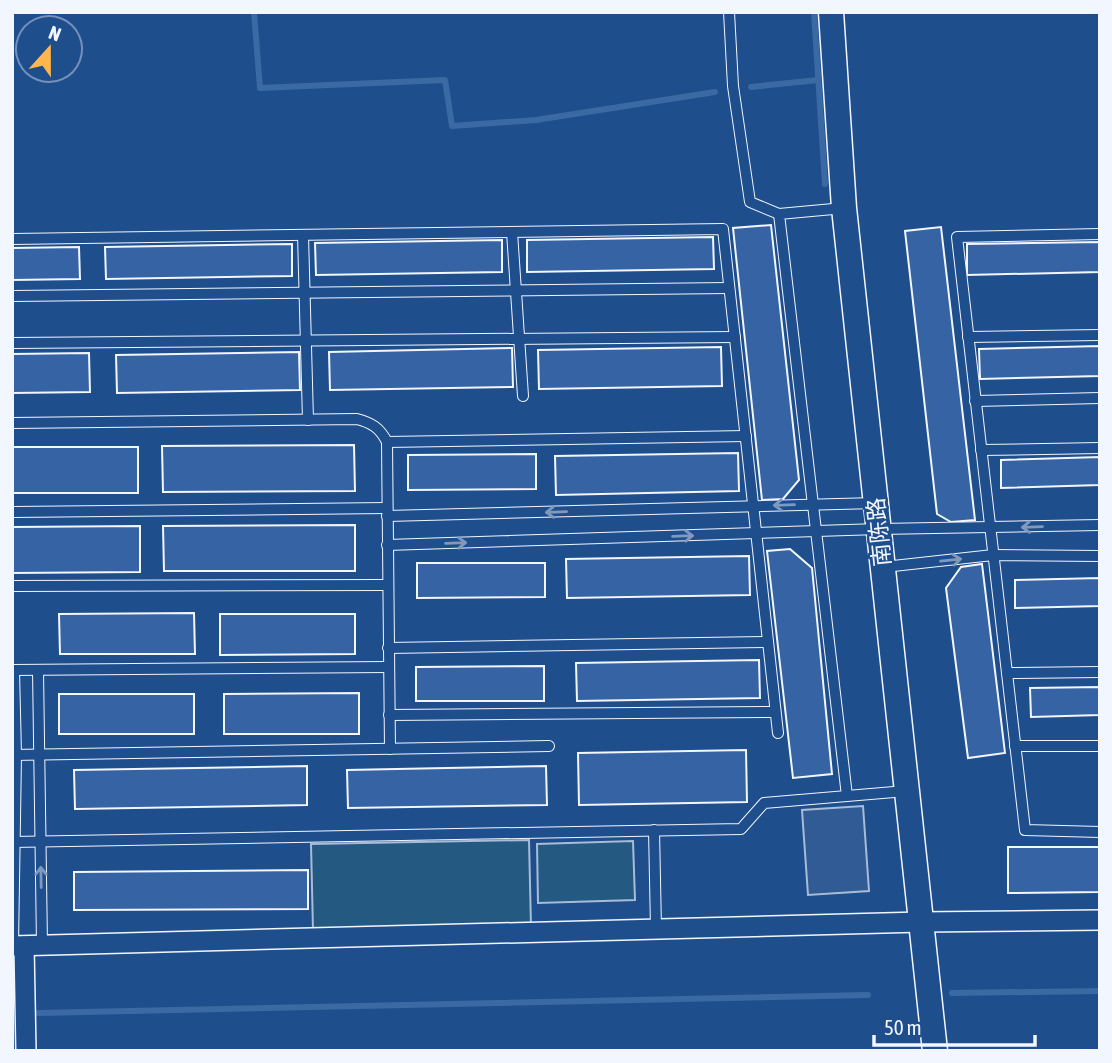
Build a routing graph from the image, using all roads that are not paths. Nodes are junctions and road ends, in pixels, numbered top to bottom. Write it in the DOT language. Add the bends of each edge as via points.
graph roads {
  1 [pos="729,12"];
  2 [pos="831,12"];
  3 [pos="844,208"];
  4 [pos="779,214"];
  5 [pos="512,232"];
  6 [pos="1100,234"];
  7 [pos="303,235"];
  8 [pos="12,239"];
  9 [pos="730,288"];
  10 [pos="516,290"];
  11 [pos="305,293"];
  12 [pos="12,296"];
  13 [pos="1100,335"];
  14 [pos="735,337"];
  15 [pos="968,337"];
  16 [pos="519,339"];
  17 [pos="307,341"];
  18 [pos="12,343"];
  19 [pos="523,396"];
  20 [pos="1100,398"];
  21 [pos="975,401"];
  22 [pos="308,420"];
  23 [pos="12,423"];
  24 [pos="746,436"];
  25 [pos="387,442"];
  26 [pos="1100,448"];
  27 [pos="981,450"];
  28 [pos="876,503"];
  29 [pos="813,504"];
  30 [pos="753,506"];
  31 [pos="12,512"];
  32 [pos="387,512"];
  33 [pos="1100,525"];
  34 [pos="990,528"];
  35 [pos="879,530"];
  36 [pos="816,531"];
  37 [pos="756,533"];
  38 [pos="387,545"];
  39 [pos="993,555"];
  40 [pos="1100,556"];
  41 [pos="883,567"];
  42 [pos="387,585"];
  43 [pos="12,586"];
  44 [pos="768,642"];
  45 [pos="388,648"];
  46 [pos="388,667"];
  47 [pos="13,670"];
  48 [pos="38,670"];
  49 [pos="1100,671"];
  50 [pos="1007,673"];
  51 [pos="775,712"];
  52 [pos="388,715"];
  53 [pos="778,733"];
  54 [pos="549,746"];
  55 [pos="1015,746"];
  56 [pos="1100,746"];
  57 [pos="390,749"];
  58 [pos="14,755"];
  59 [pos="40,755"];
  60 [pos="907,791"];
  61 [pos="847,796"];
  62 [pos="654,830"];
  63 [pos="1100,832"];
  64 [pos="41,841"];
  65 [pos="13,842"];
  66 [pos="1100,920"];
  67 [pos="920,922"];
  68 [pos="656,929"];
  69 [pos="23,946"];
  70 [pos="26,1051"];
  71 [pos="935,1051"];
  1 -- 4 [label="lane" via="733,86 751,202"];
  2 -- 3 [label="street, 南陈路"];
  3 -- 4 [label="lane"];
  3 -- 28 [label="street, 南陈路"];
  4 -- 29 [label="lane"];
  5 -- 7 [label="lane"];
  5 -- 9 [label="lane" via="723,229"];
  5 -- 10 [label="lane"];
  6 -- 15 [label="lane" via="957,237"];
  7 -- 8 [label="lane"];
  7 -- 11 [label="lane"];
  9 -- 10 [label="lane"];
  9 -- 14 [label="lane"];
  10 -- 11 [label="lane"];
  10 -- 16 [label="lane"];
  11 -- 12 [label="lane"];
  11 -- 17 [label="lane"];
  13 -- 15 [label="lane"];
  14 -- 16 [label="lane"];
  14 -- 24 [label="lane"];
  15 -- 21 [label="lane"];
  16 -- 17 [label="lane"];
  16 -- 19 [label="lane"];
  17 -- 18 [label="lane"];
  17 -- 22 [label="lane"];
  20 -- 21 [label="lane"];
  21 -- 27 [label="lane"];
  22 -- 23 [label="lane"];
  22 -- 25 [label="lane" via="357,419 381,430"];
  24 -- 25 [label="lane"];
  24 -- 30 [label="lane"];
  25 -- 32 [label="lane"];
  26 -- 27 [label="lane"];
  27 -- 34 [label="lane"];
  28 -- 29 [label="lane"];
  28 -- 35 [label="street, 南陈路"];
  29 -- 30 [label="lane, one-way"];
  29 -- 36 [label="lane"];
  30 -- 32 [label="lane, one-way"];
  30 -- 37 [label="lane"];
  31 -- 32 [label="lane"];
  32 -- 38 [label="lane"];
  33 -- 34 [label="lane, one-way"];
  34 -- 35 [label="lane"];
  34 -- 39 [label="lane"];
  35 -- 36 [label="lane"];
  35 -- 41 [label="street, 南陈路"];
  36 -- 37 [label="lane"];
  36 -- 61 [label="lane"];
  38 -- 37 [label="lane, one-way"];
  37 -- 44 [label="lane"];
  38 -- 42 [label="lane"];
  39 -- 40 [label="lane"];
  41 -- 39 [label="lane, one-way"];
  39 -- 50 [label="lane"];
  41 -- 60 [label="street, 南陈路"];
  42 -- 43 [label="lane"];
  42 -- 45 [label="lane"];
  44 -- 45 [label="lane"];
  44 -- 51 [label="lane"];
  45 -- 46 [label="lane"];
  46 -- 48 [label="lane"];
  46 -- 52 [label="lane"];
  47 -- 48 [label="lane"];
  47 -- 58 [label="lane"];
  48 -- 59 [label="lane"];
  49 -- 50 [label="lane"];
  50 -- 55 [label="lane"];
  51 -- 52 [label="lane"];
  51 -- 53 [label="lane"];
  52 -- 57 [label="lane"];
  54 -- 57 [label="lane"];
  55 -- 56 [label="lane"];
  55 -- 63 [label="lane" via="1025,830"];
  57 -- 59 [label="lane"];
  58 -- 59 [label="lane"];
  58 -- 65 [label="lane"];
  59 -- 64 [label="lane"];
  60 -- 61 [label="lane"];
  60 -- 67 [label="street, 南陈路"];
  61 -- 62 [label="lane" via="764,803 741,829"];
  62 -- 64 [label="lane"];
  62 -- 68 [label="lane"];
  64 -- 65 [label="lane"];
  69 -- 64 [label="lane, one-way"];
  65 -- 69 [label="lane"];
  66 -- 67 [label="street"];
  67 -- 68 [label="street"];
  67 -- 71 [label="street, 南陈路"];
  68 -- 69 [label="street"];
  69 -- 70 [label="street"];
}
